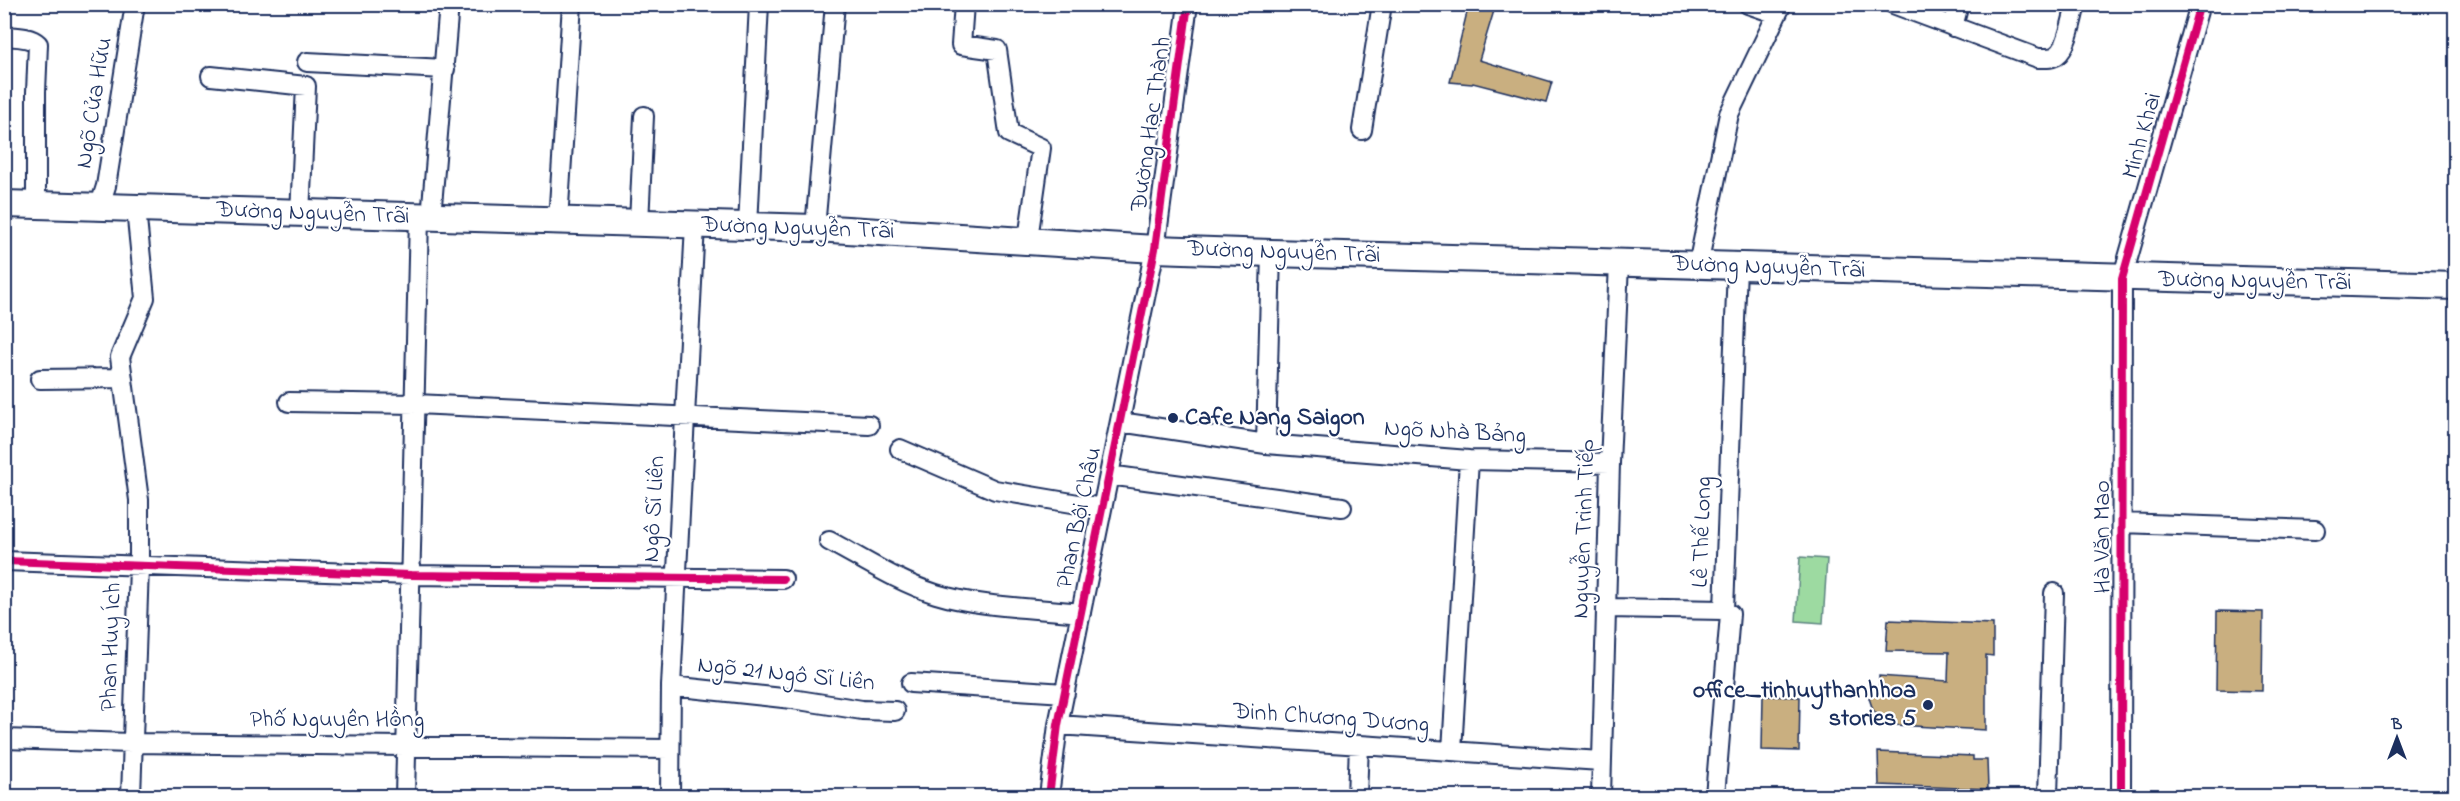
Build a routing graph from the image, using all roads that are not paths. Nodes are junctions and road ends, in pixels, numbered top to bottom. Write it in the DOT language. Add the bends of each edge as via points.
graph roads {
  1 [pos="135,4"];
  2 [pos="449,4"];
  3 [pos="572,4"];
  4 [pos="759,4"];
  5 [pos="835,4"];
  6 [pos="964,4"];
  7 [pos="1188,4"];
  8 [pos="1382,4"];
  9 [pos="1748,4"];
  10 [pos="1893,4"];
  11 [pos="1959,4"];
  12 [pos="2076,4"];
  13 [pos="2200,4"];
  14 [pos="1779,9"];
  15 [pos="1953,27"];
  16 [pos="4,36"];
  17 [pos="307,62"];
  18 [pos="445,69"];
  19 [pos="211,76"];
  20 [pos="644,116"];
  21 [pos="1362,130"];
  22 [pos="4,204"];
  23 [pos="36,204"];
  24 [pos="99,208"];
  25 [pos="136,209"];
  26 [pos="300,214"];
  27 [pos="425,217"];
  28 [pos="558,221"];
  29 [pos="639,223"];
  30 [pos="695,225"];
  31 [pos="748,226"];
  32 [pos="815,228"];
  33 [pos="1028,239"];
  34 [pos="1155,249"];
  35 [pos="1271,253"];
  36 [pos="1619,264"];
  37 [pos="1698,265"];
  38 [pos="1737,267"];
  39 [pos="2122,279"];
  40 [pos="2456,286"];
  41 [pos="122,378"];
  42 [pos="40,379"];
  43 [pos="289,402"];
  44 [pos="416,404"];
  45 [pos="683,416"];
  46 [pos="1120,422"];
  47 [pos="870,424"];
  48 [pos="1266,444"];
  49 [pos="900,449"];
  50 [pos="1469,460"];
  51 [pos="1610,463"];
  52 [pos="1109,475"];
  53 [pos="1342,507"];
  54 [pos="1102,508"];
  55 [pos="2122,523"];
  56 [pos="2315,530"];
  57 [pos="829,541"];
  58 [pos="4,561"];
  59 [pos="139,567"];
  60 [pos="411,575"];
  61 [pos="676,578"];
  62 [pos="783,579"];
  63 [pos="2054,593"];
  64 [pos="1607,608"];
  65 [pos="1724,610"];
  66 [pos="1081,613"];
  67 [pos="911,683"];
  68 [pos="671,686"];
  69 [pos="1065,693"];
  70 [pos="895,711"];
  71 [pos="1058,725"];
  72 [pos="4,739"];
  73 [pos="131,743"];
  74 [pos="406,744"];
  75 [pos="1359,745"];
  76 [pos="669,749"];
  77 [pos="1452,751"];
  78 [pos="1601,761"];
  79 [pos="130,796"];
  80 [pos="405,796"];
  81 [pos="670,796"];
  82 [pos="1049,796"];
  83 [pos="1357,796"];
  84 [pos="1601,796"];
  85 [pos="1715,796"];
  86 [pos="2048,796"];
  87 [pos="2121,796"];
  1 -- 24 [label="street, Ngõ Cửa Hữu" via="106,186"];
  2 -- 18 [label="street"];
  3 -- 28 [label="street"];
  4 -- 31 [label="street"];
  5 -- 32 [label="street"];
  6 -- 33 [label="street" via="961,45 997,50 1009,133 1041,148"];
  7 -- 34 [label="street, Đường Hạc Thành"];
  8 -- 21 [label="street"];
  9 -- 14 [label="street"];
  10 -- 15 [label="street"];
  11 -- 15 [label="street"];
  12 -- 15 [label="street" via="2064,45 2058,55 2050,58 2037,58"];
  13 -- 39 [label="street, Minh Khai"];
  14 -- 37 [label="street" via="1729,114"];
  16 -- 23 [label="street" via="22,37 39,44"];
  17 -- 18 [label="street"];
  18 -- 27 [label="street"];
  19 -- 26 [label="street" via="306,86"];
  20 -- 29 [label="street"];
  22 -- 23 [label="highway, Đường Nguyễn Trãi"];
  23 -- 24 [label="highway, Đường Nguyễn Trãi"];
  24 -- 25 [label="highway, Đường Nguyễn Trãi"];
  25 -- 26 [label="highway, Đường Nguyễn Trãi"];
  25 -- 41 [label="street, Phan Huy Ích" via="145,298 120,357"];
  26 -- 27 [label="highway, Đường Nguyễn Trãi"];
  27 -- 28 [label="highway, Đường Nguyễn Trãi"];
  27 -- 44 [label="street"];
  28 -- 29 [label="highway, Đường Nguyễn Trãi"];
  29 -- 30 [label="highway, Đường Nguyễn Trãi"];
  30 -- 31 [label="highway, Đường Nguyễn Trãi"];
  30 -- 45 [label="street, Ngô Sĩ Liên"];
  31 -- 32 [label="highway, Đường Nguyễn Trãi"];
  32 -- 33 [label="highway, Đường Nguyễn Trãi"];
  33 -- 34 [label="highway, Đường Nguyễn Trãi"];
  34 -- 35 [label="highway, Đường Nguyễn Trãi"];
  34 -- 46 [label="street, Phan Bội Châu"];
  35 -- 36 [label="highway, Đường Nguyễn Trãi"];
  35 -- 48 [label="street"];
  36 -- 37 [label="highway, Đường Nguyễn Trãi"];
  36 -- 51 [label="street, Nguyễn Trinh Tiếp"];
  37 -- 38 [label="highway, Đường Nguyễn Trãi"];
  38 -- 39 [label="highway, Đường Nguyễn Trãi"];
  38 -- 65 [label="street, Lê Thế Long"];
  39 -- 40 [label="highway, Đường Nguyễn Trãi"];
  39 -- 55 [label="street, Hà Văn Mao"];
  41 -- 42 [label="street"];
  41 -- 59 [label="street, Phan Huy Ích" via="139,500"];
  43 -- 44 [label="street"];
  44 -- 45 [label="street"];
  44 -- 60 [label="street"];
  45 -- 47 [label="street"];
  45 -- 61 [label="street, Ngô Sĩ Liên"];
  46 -- 48 [label="street, Ngõ Nhà Bảng"];
  46 -- 52 [label="street, Phan Bội Châu"];
  48 -- 50 [label="street, Ngõ Nhà Bảng"];
  49 -- 54 [label="street" via="994,490"];
  50 -- 51 [label="street, Ngõ Nhà Bảng"];
  50 -- 77 [label="street"];
  51 -- 64 [label="street, Nguyễn Trinh Tiếp"];
  52 -- 53 [label="street"];
  52 -- 54 [label="street, Phan Bội Châu"];
  54 -- 66 [label="street, Phan Bội Châu"];
  55 -- 56 [label="street"];
  55 -- 87 [label="street, Hà Văn Mao"];
  57 -- 66 [label="street" via="936,594"];
  58 -- 59 [label="street"];
  59 -- 60 [label="street"];
  59 -- 73 [label="street, Phan Huy Ích"];
  60 -- 61 [label="street"];
  60 -- 74 [label="street"];
  61 -- 62 [label="street"];
  61 -- 68 [label="street, Ngô Sĩ Liên"];
  63 -- 86 [label="street"];
  64 -- 65 [label="street"];
  64 -- 78 [label="street, Nguyễn Trinh Tiếp"];
  65 -- 85 [label="street, Lê Thế Long" via="1730,614"];
  66 -- 69 [label="street, Phan Bội Châu"];
  67 -- 69 [label="street"];
  68 -- 70 [label="street, Ngõ 21 Ngô Sĩ Liên"];
  68 -- 76 [label="street, Ngô Sĩ Liên"];
  69 -- 71 [label="street, Phan Bội Châu"];
  71 -- 75 [label="street, Đinh Chương Dương"];
  71 -- 82 [label="street, Phan Bội Châu"];
  72 -- 73 [label="street, Phố Nguyên Hồng"];
  73 -- 74 [label="street, Phố Nguyên Hồng"];
  73 -- 79 [label="street, Phan Huy Ích"];
  74 -- 76 [label="street, Phố Nguyên Hồng"];
  74 -- 80 [label="street"];
  75 -- 77 [label="street, Đinh Chương Dương"];
  75 -- 83 [label="street"];
  76 -- 81 [label="street, Ngô Sĩ Liên"];
  77 -- 78 [label="street, Đinh Chương Dương"];
  78 -- 84 [label="street, Nguyễn Trinh Tiếp"];
}
